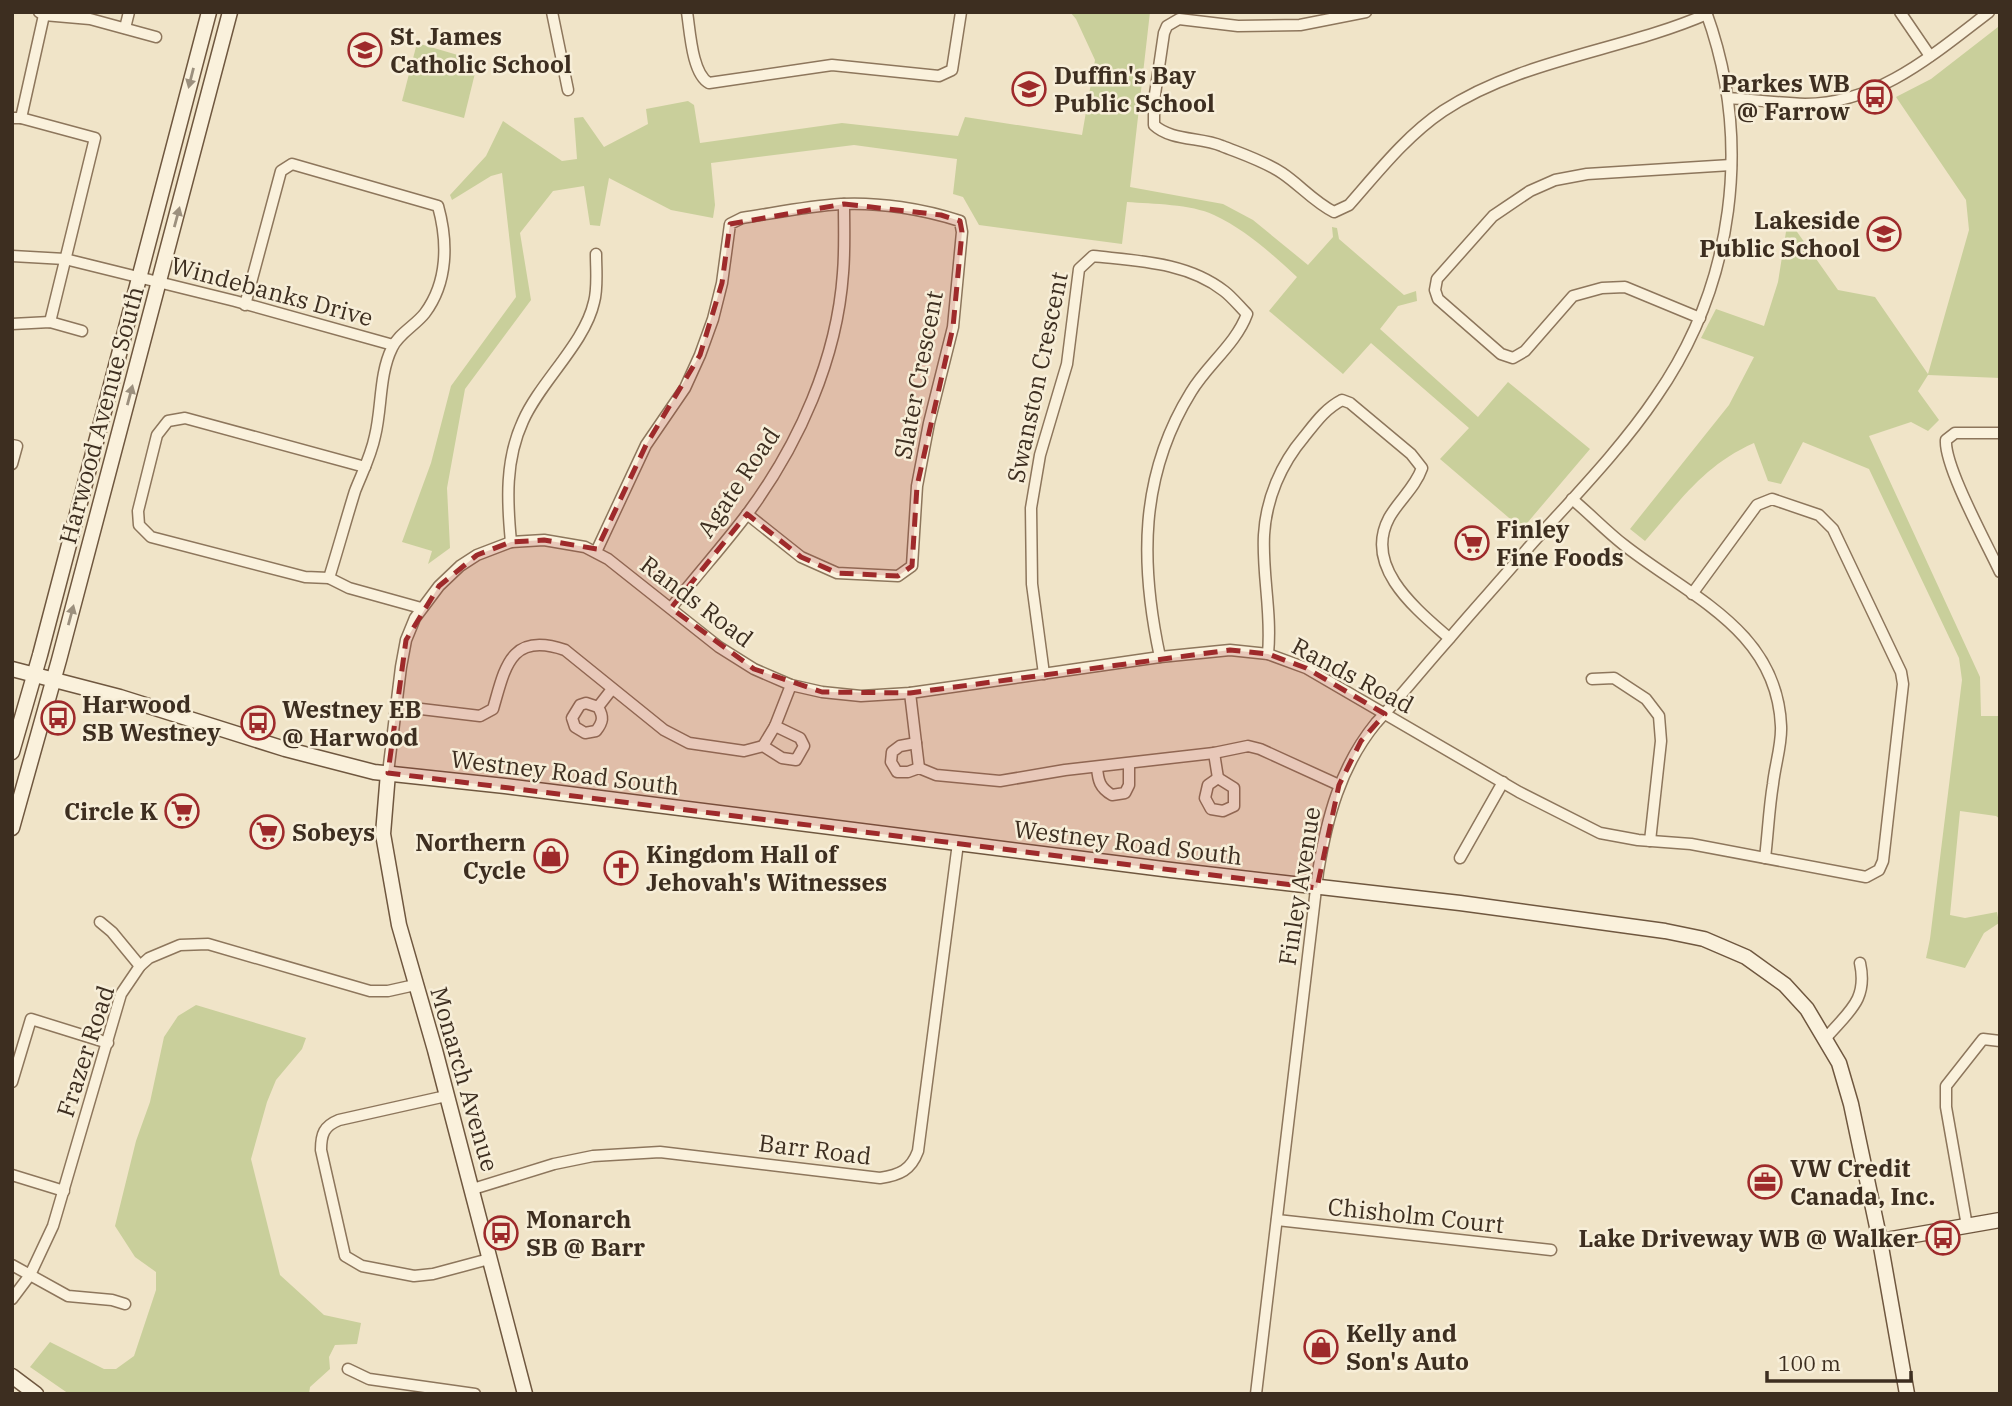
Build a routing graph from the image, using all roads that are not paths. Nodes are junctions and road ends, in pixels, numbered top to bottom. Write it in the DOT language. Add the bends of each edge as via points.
graph roads {
  1 [pos="129,12"];
  2 [pos="209,12"];
  3 [pos="230,12"];
  4 [pos="552,12"];
  5 [pos="687,12"];
  6 [pos="961,12"];
  7 [pos="1366,12"];
  8 [pos="1899,12"];
  9 [pos="1989,12"];
  10 [pos="1707,13"];
  11 [pos="41,14"];
  12 [pos="125,28"];
  13 [pos="156,37"];
  14 [pos="1930,56"];
  15 [pos="568,90"];
  16 [pos="1729,98"];
  17 [pos="17,118"];
  18 [pos="1731,164"];
  19 [pos="844,204"];
  20 [pos="596,254"];
  21 [pos="12,256"];
  22 [pos="65,259"];
  23 [pos="138,277"];
  24 [pos="160,283"];
  25 [pos="245,304"];
  26 [pos="1700,318"];
  27 [pos="50,322"];
  28 [pos="12,324"];
  29 [pos="82,331"];
  30 [pos="393,345"];
  31 [pos="2000,433"];
  32 [pos="15,445"];
  33 [pos="12,464"];
  34 [pos="365,467"];
  35 [pos="1572,499"];
  36 [pos="747,514"];
  37 [pos="511,542"];
  38 [pos="596,552"];
  39 [pos="2000,572"];
  40 [pos="329,578"];
  41 [pos="1692,594"];
  42 [pos="421,608"];
  43 [pos="671,608"];
  44 [pos="1449,638"];
  45 [pos="1268,654"];
  46 [pos="1160,657"];
  47 [pos="12,669"];
  48 [pos="1044,674"];
  49 [pos="34,675"];
  50 [pos="1592,679"];
  51 [pos="54,681"];
  52 [pos="791,685"];
  53 [pos="612,689"];
  54 [pos="910,693"];
  55 [pos="396,706"];
  56 [pos="598,707"];
  57 [pos="1385,713"];
  58 [pos="775,726"];
  59 [pos="916,743"];
  60 [pos="763,746"];
  61 [pos="12,752"];
  62 [pos="1214,753"];
  63 [pos="1129,764"];
  64 [pos="1097,767"];
  65 [pos="919,768"];
  66 [pos="388,773"];
  67 [pos="1218,778"];
  68 [pos="1503,782"];
  69 [pos="1339,785"];
  70 [pos="12,828"];
  71 [pos="1650,841"];
  72 [pos="958,843"];
  73 [pos="1460,858"];
  74 [pos="1765,858"];
  75 [pos="1317,888"];
  76 [pos="100,922"];
  77 [pos="1860,962"];
  78 [pos="140,966"];
  79 [pos="415,985"];
  80 [pos="1826,1038"];
  81 [pos="2000,1041"];
  82 [pos="108,1043"];
  83 [pos="12,1082"];
  84 [pos="446,1096"];
  85 [pos="12,1175"];
  86 [pos="473,1189"];
  87 [pos="64,1191"];
  88 [pos="1277,1220"];
  89 [pos="2000,1220"];
  90 [pos="1967,1226"];
  91 [pos="1880,1241"];
  92 [pos="1551,1250"];
  93 [pos="489,1259"];
  94 [pos="12,1265"];
  95 [pos="30,1275"];
  96 [pos="12,1299"];
  97 [pos="125,1304"];
  98 [pos="348,1369"];
  99 [pos="12,1376"];
  100 [pos="36,1394"];
  101 [pos="475,1394"];
  102 [pos="525,1394"];
  103 [pos="1256,1394"];
  104 [pos="1907,1394"];
  1 -- 12 [label="street"];
  2 -- 23 [label="main road, Harwood Avenue South, one-way"];
  24 -- 3 [label="main road, Harwood Avenue South, one-way"];
  4 -- 15 [label="street"];
  5 -- 6 [label="street" via="695,58 701,77 709,83 832,65 939,76 952,70"];
  7 -- 10 [label="street" via="1300,25 1238,26 1179,19 1164,33 1154,125 1162,132 1215,143 1252,158 1282,173 1334,212 1349,205 1416,133 1478,91"];
  8 -- 14 [label="street"];
  9 -- 14 [label="street"];
  10 -- 16 [label="street, Finley Avenue"];
  11 -- 12 [label="street"];
  11 -- 17 [label="street"];
  12 -- 13 [label="street"];
  14 -- 16 [label="street" via="1889,83 1855,97 1806,104"];
  16 -- 18 [label="street, Finley Avenue"];
  17 -- 22 [label="street" via="95,138"];
  18 -- 26 [label="street, Finley Avenue" via="1725,237"];
  18 -- 26 [label="street" via="1555,180 1493,216 1437,279 1435,290 1438,299 1490,345 1513,358 1525,351 1573,296 1602,288 1625,287"];
  19 -- 36 [label="street, Agate Road" via="843,274 821,374 779,467"];
  19 -- 36 [label="street, Slater Crescent" via="960,221 953,327 917,485 912,566 898,576 837,573 801,557"];
  19 -- 38 [label="street, Slater Crescent" via="742,218 730,224 722,283 700,355 685,388 646,445"];
  20 -- 37 [label="street" via="594,303 582,330 533,401 512,451 507,481"];
  21 -- 22 [label="street, Windebanks Drive"];
  22 -- 23 [label="street, Windebanks Drive"];
  22 -- 27 [label="street"];
  23 -- 24 [label="street, Windebanks Drive"];
  23 -- 49 [label="main road, Harwood Avenue South"];
  24 -- 25 [label="street, Windebanks Drive"];
  51 -- 24 [label="main road, Harwood Avenue South, one-way"];
  25 -- 30 [label="street, Windebanks Drive"];
  25 -- 30 [label="street" via="281,172 292,164 416,198 439,206 444,272 424,314"];
  26 -- 35 [label="street, Finley Avenue" via="1656,397"];
  27 -- 28 [label="street"];
  27 -- 29 [label="street"];
  30 -- 34 [label="street, Windebanks Drive" via="376,435"];
  31 -- 39 [label="street" via="1955,433 1946,440 1945,449"];
  32 -- 33 [label="street"];
  34 -- 40 [label="street, Windebanks Drive"];
  34 -- 40 [label="street" via="185,418 168,421 157,435 138,510 139,525 151,537 306,577"];
  35 -- 41 [label="street" via="1624,545"];
  35 -- 44 [label="street, Finley Avenue"];
  36 -- 43 [label="street, Agate Road"];
  37 -- 38 [label="street, Rands Road" via="544,540"];
  37 -- 42 [label="street, Rands Road" via="460,566"];
  38 -- 43 [label="street, Rands Road"];
  40 -- 42 [label="street"];
  41 -- 74 [label="street" via="1753,645 1775,686 1782,727"];
  41 -- 74 [label="street, Rands Road" via="1757,505 1772,499 1819,515 1833,529 1901,672 1879,870 1866,877"];
  42 -- 55 [label="street, Rands Road" via="407,640"];
  43 -- 52 [label="street, Rands Road" via="719,647"];
  44 -- 45 [label="street" via="1395,584 1381,547 1390,517 1422,468 1411,454 1342,400 1328,407 1293,450 1276,480 1264,536 1271,626"];
  44 -- 57 [label="street, Finley Avenue"];
  45 -- 46 [label="street, Rands Road" via="1230,650"];
  45 -- 57 [label="street, Rands Road" via="1306,668"];
  46 -- 48 [label="street, Rands Road"];
  46 -- 48 [label="street, Swanston Crescent" via="1146,543 1155,475 1185,401 1247,314 1224,291 1180,268 1093,256 1079,270 1067,365 1040,455 1031,508 1032,584"];
  47 -- 49 [label="main road, Westney Road South"];
  48 -- 54 [label="street, Rands Road"];
  49 -- 51 [label="main road, Westney Road South"];
  49 -- 61 [label="main road, Harwood Avenue South"];
  50 -- 71 [label="street" via="1614,678 1646,699 1659,716 1661,741"];
  51 -- 66 [label="main road, Westney Road South" via="322,760"];
  51 -- 70 [label="main road, Harwood Avenue South"];
  52 -- 54 [label="street, Rands Road" via="861,696"];
  52 -- 58 [label="street"];
  53 -- 55 [label="street" via="565,650 538,646 514,654 492,709 480,716"];
  53 -- 56 [label="street"];
  53 -- 60 [label="street" via="664,730 689,743 744,751"];
  54 -- 59 [label="street"];
  55 -- 66 [label="street, Rands Road"];
  57 -- 68 [label="street, Rands Road"];
  57 -- 69 [label="street, Finley Avenue" via="1361,741"];
  58 -- 60 [label="street"];
  58 -- 60 [label="street" via="800,738 804,746 796,760 782,758"];
  59 -- 65 [label="street"];
  59 -- 65 [label="street" via="892,752 891,762 897,772"];
  62 -- 63 [label="street"];
  62 -- 67 [label="street"];
  62 -- 69 [label="street" via="1248,746 1260,749"];
  63 -- 64 [label="street"];
  63 -- 64 [label="street" via="1125,793 1112,795 1098,780"];
  64 -- 65 [label="street" via="1000,781 936,775"];
  66 -- 72 [label="main road, Westney Road South"];
  66 -- 79 [label="main road, Monarch Avenue" via="383,834"];
  68 -- 71 [label="street, Rands Road" via="1600,833"];
  68 -- 73 [label="street"];
  69 -- 75 [label="street, Finley Avenue" via="1326,824"];
  71 -- 74 [label="street, Rands Road"];
  72 -- 75 [label="main road, Westney Road South"];
  72 -- 86 [label="street, Barr Road" via="918,1151 906,1171 880,1178 660,1152 622,1153 554,1164"];
  75 -- 80 [label="main road, Westney Road South" via="1665,930 1704,939 1746,957 1785,985"];
  75 -- 88 [label="street, Finley Avenue"];
  76 -- 78 [label="street"];
  77 -- 80 [label="street" via="1859,998"];
  78 -- 79 [label="street, Frazer Road" via="180,945 208,944 369,991"];
  78 -- 82 [label="street, Frazer Road" via="121,994"];
  79 -- 84 [label="main road, Monarch Avenue"];
  80 -- 91 [label="main road, Westney Road South" via="1851,1104"];
  81 -- 90 [label="street" via="1983,1039 1946,1086"];
  82 -- 83 [label="street" via="31,1019"];
  82 -- 87 [label="street, Frazer Road"];
  84 -- 86 [label="main road, Monarch Avenue"];
  84 -- 93 [label="street" via="328,1125 321,1137 321,1150 345,1256 362,1266 414,1276"];
  85 -- 87 [label="street"];
  86 -- 93 [label="main road, Monarch Avenue"];
  87 -- 95 [label="street, Frazer Road"];
  88 -- 92 [label="street, Chisholm Court"];
  88 -- 103 [label="street, Finley Avenue"];
  89 -- 90 [label="main road"];
  90 -- 91 [label="main road"];
  91 -- 104 [label="main road, Westney Road South"];
  93 -- 102 [label="main road, Monarch Avenue"];
  94 -- 95 [label="street"];
  95 -- 96 [label="street, Frazer Road"];
  95 -- 97 [label="street" via="68,1296"];
  98 -- 101 [label="street" via="369,1380"];
  99 -- 100 [label="main road"];
}
